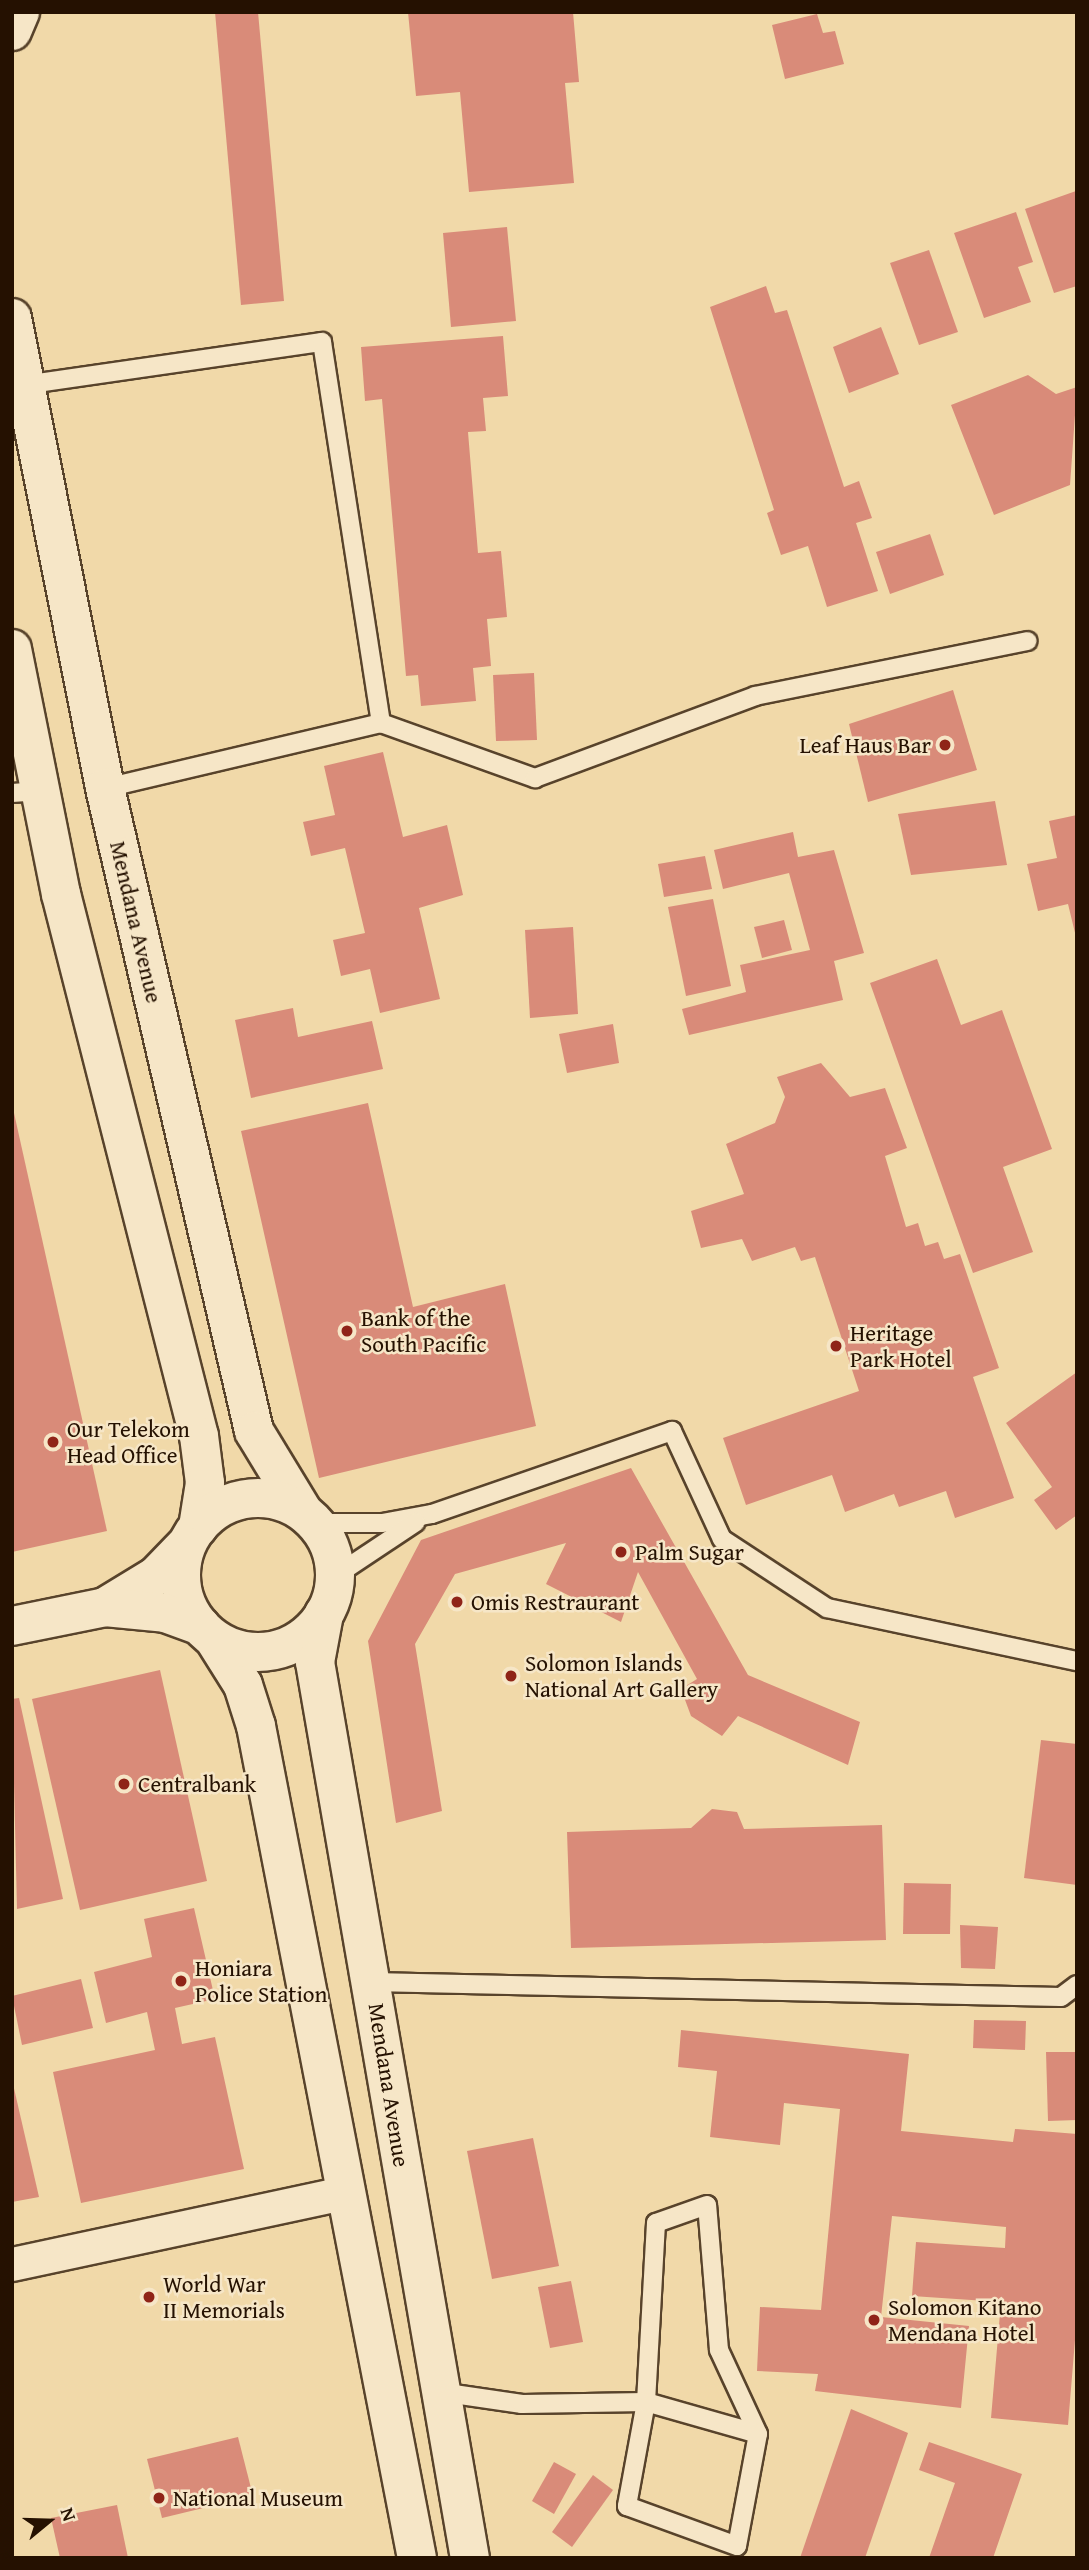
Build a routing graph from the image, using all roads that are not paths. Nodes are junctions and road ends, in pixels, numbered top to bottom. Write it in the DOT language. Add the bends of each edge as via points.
graph roads {
  1 [pos="20,12"];
  2 [pos="12,31"];
  3 [pos="12,318"];
  4 [pos="23,385"];
  5 [pos="1028,641"];
  6 [pos="12,649"];
  7 [pos="381,723"];
  8 [pos="105,788"];
  9 [pos="26,792"];
  10 [pos="432,1514"];
  11 [pos="308,1516"];
  12 [pos="192,1536"];
  13 [pos="335,1576"];
  14 [pos="105,1607"];
  15 [pos="324,1614"];
  16 [pos="12,1626"];
  17 [pos="208,1632"];
  18 [pos="1077,1661"];
  19 [pos="372,1982"];
  20 [pos="1077,1985"];
  21 [pos="342,2193"];
  22 [pos="12,2264"];
  23 [pos="440,2392"];
  24 [pos="646,2402"];
  25 [pos="758,2434"];
  26 [pos="417,2558"];
  27 [pos="470,2558"];
  1 -- 2 [label="main road"];
  3 -- 4 [label="main road, Mendana Avenue"];
  4 -- 7 [label="lane" via="322,342"];
  4 -- 8 [label="main road, Mendana Avenue"];
  5 -- 7 [label="lane" via="755,696 535,778"];
  6 -- 9 [label="main road"];
  7 -- 8 [label="lane"];
  8 -- 11 [label="main road, Mendana Avenue" via="254,1432"];
  9 -- 12 [label="main road" via="199,1436 205,1483"];
  10 -- 11 [label="lane" via="382,1523"];
  10 -- 13 [label="lane"];
  10 -- 18 [label="lane" via="672,1431 722,1539 827,1608"];
  11 -- 12 [label="main road" via="270,1497 235,1500"];
  11 -- 13 [label="main road" via="326,1536"];
  12 -- 14 [label="main road" via="156,1576"];
  12 -- 17 [label="main road" via="180,1580"];
  13 -- 15 [label="main road"];
  14 -- 16 [label="main road"];
  14 -- 17 [label="main road" via="165,1613"];
  15 -- 17 [label="main road" via="311,1633 281,1650 246,1652"];
  15 -- 19 [label="main road, Mendana Avenue" via="315,1662"];
  17 -- 21 [label="main road" via="243,1685 256,1726"];
  19 -- 20 [label="lane" via="1061,1997"];
  19 -- 23 [label="main road, Mendana Avenue"];
  21 -- 22 [label="street"];
  21 -- 26 [label="main road"];
  23 -- 24 [label="lane" via="522,2404"];
  23 -- 27 [label="main road, Mendana Avenue"];
  24 -- 25 [label="lane"];
  24 -- 25 [label="lane" via="627,2506 737,2546"];
  24 -- 25 [label="lane" via="656,2223 707,2205 719,2350"];
}
